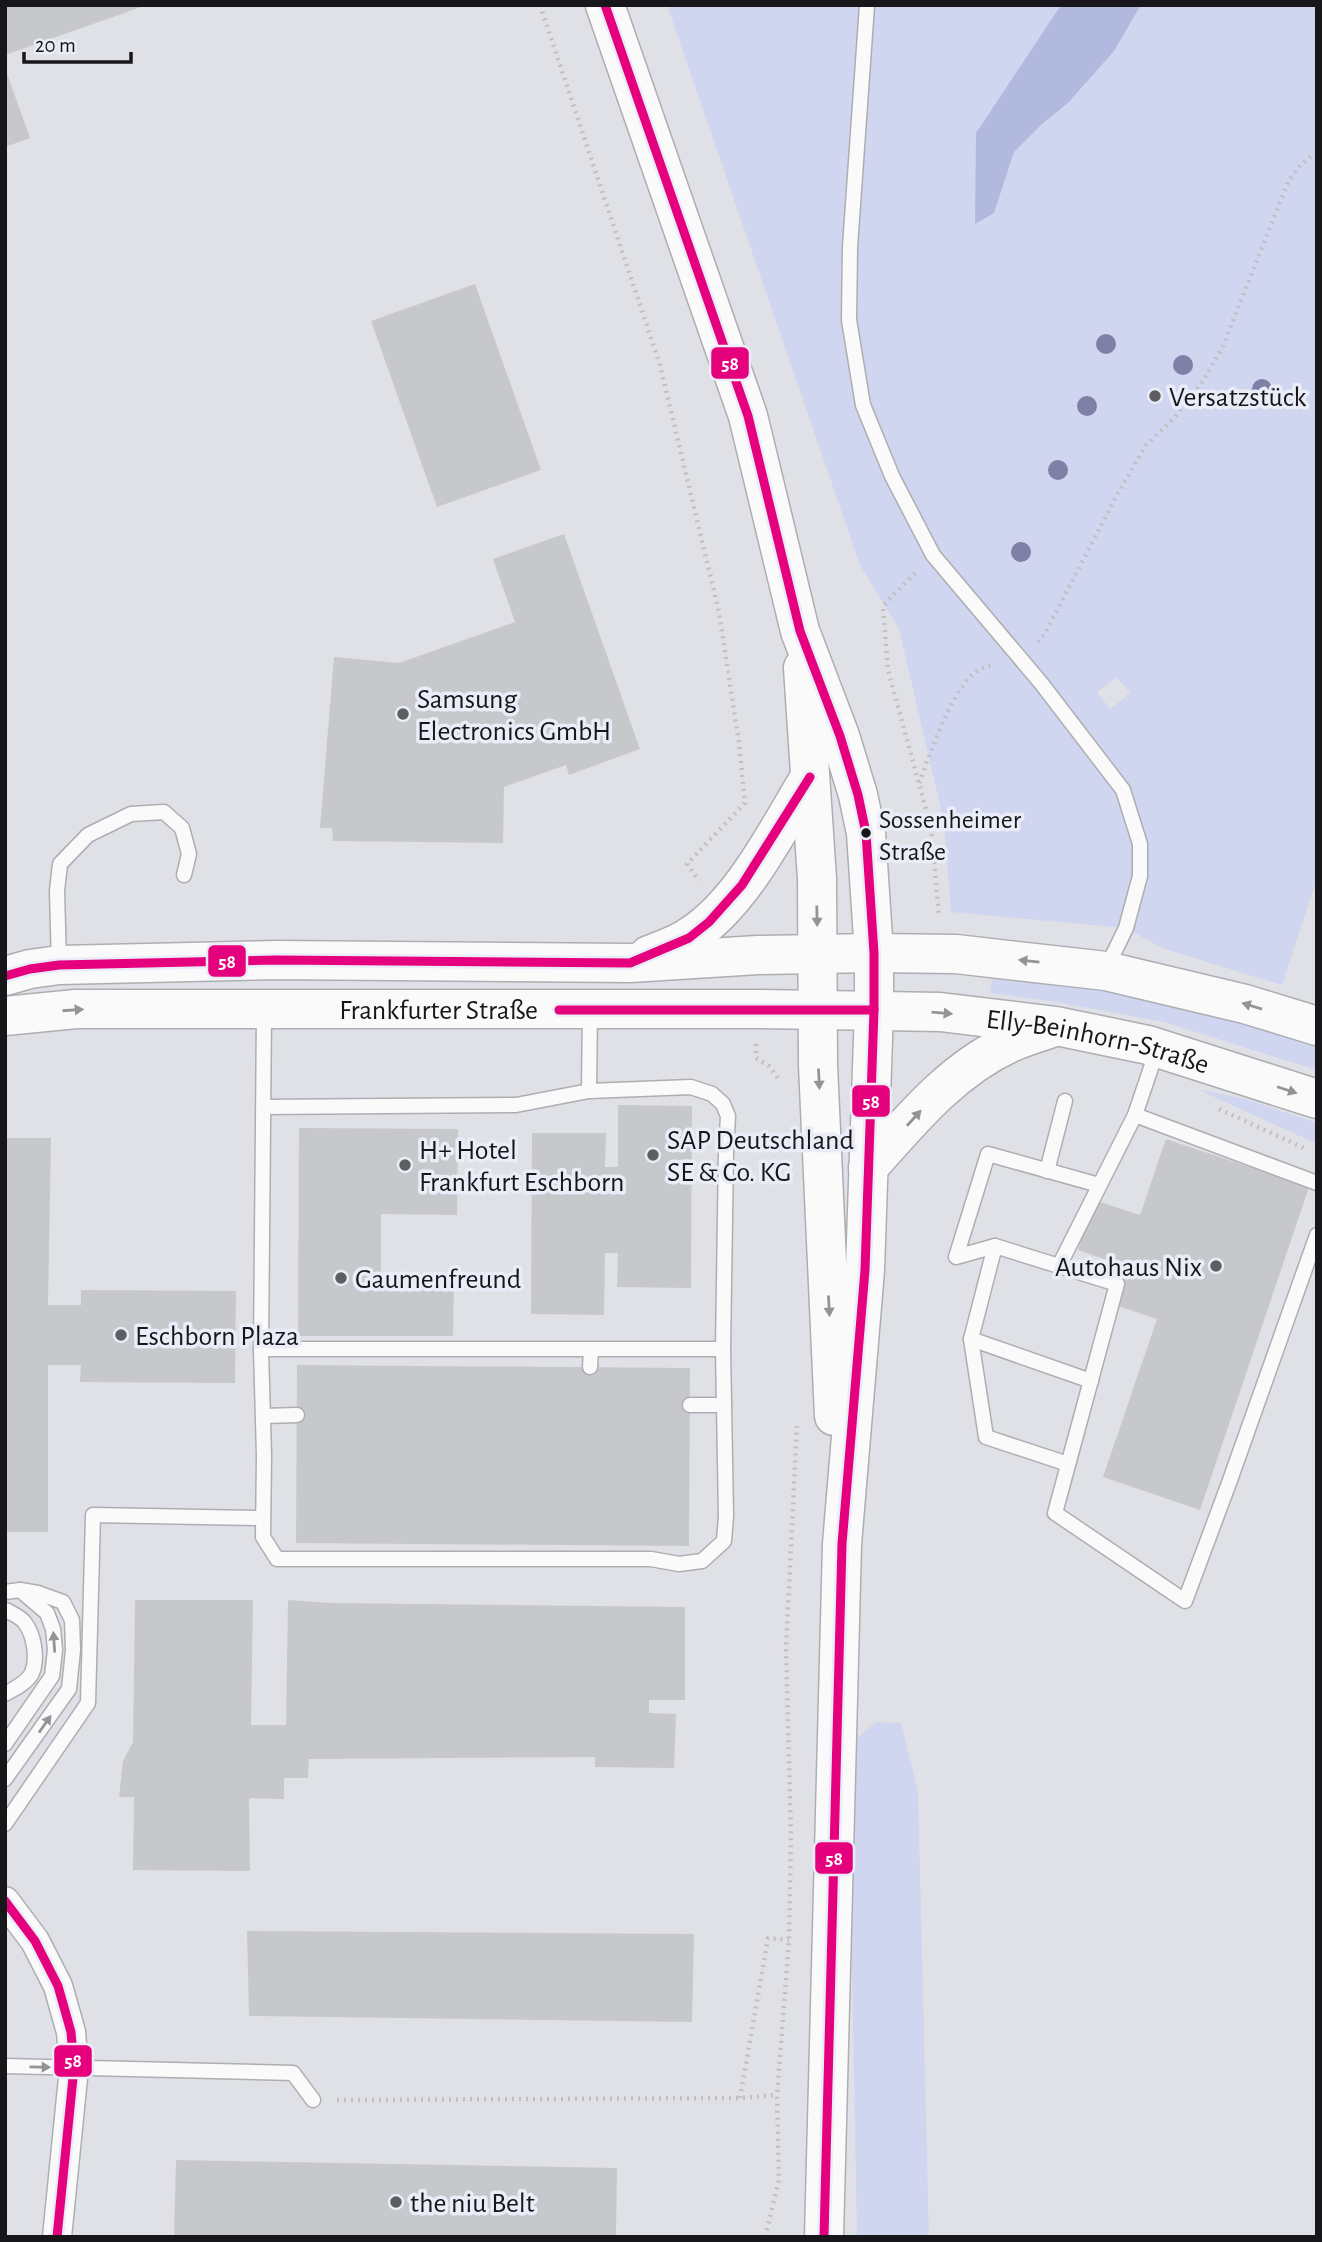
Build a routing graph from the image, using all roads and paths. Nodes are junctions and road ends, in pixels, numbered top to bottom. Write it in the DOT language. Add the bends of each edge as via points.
graph roads {
  1 [pos="540,5"];
  2 [pos="605,5"];
  3 [pos="867,5"];
  4 [pos="1317,152"];
  5 [pos="933,555"];
  6 [pos="800,631"];
  7 [pos="1023,661"];
  8 [pos="810,777"];
  9 [pos="919,783"];
  10 [pos="184,875"];
  11 [pos="728,901"];
  12 [pos="874,953"];
  13 [pos="818,954"];
  14 [pos="942,954"];
  15 [pos="630,963"];
  16 [pos="59,965"];
  17 [pos="1106,971"];
  18 [pos="5,976"];
  19 [pos="757,1009"];
  20 [pos="264,1010"];
  21 [pos="590,1010"];
  22 [pos="874,1010"];
  23 [pos="819,1011"];
  24 [pos="5,1016"];
  25 [pos="1056,1026"];
  26 [pos="1317,1026"];
  27 [pos="1158,1049"];
  28 [pos="786,1090"];
  29 [pos="589,1091"];
  30 [pos="1317,1099"];
  31 [pos="1065,1101"];
  32 [pos="264,1107"];
  33 [pos="1217,1108"];
  34 [pos="1135,1115"];
  35 [pos="1317,1154"];
  36 [pos="868,1168"];
  37 [pos="1047,1171"];
  38 [pos="1317,1184"];
  39 [pos="1099,1185"];
  40 [pos="1317,1235"];
  41 [pos="995,1246"];
  42 [pos="1059,1265"];
  43 [pos="971,1339"];
  44 [pos="261,1349"];
  45 [pos="723,1349"];
  46 [pos="591,1350"];
  47 [pos="590,1367"];
  48 [pos="1091,1381"];
  49 [pos="690,1405"];
  50 [pos="724,1405"];
  51 [pos="296,1415"];
  52 [pos="264,1416"];
  53 [pos="797,1418"];
  54 [pos="1068,1464"];
  55 [pos="264,1518"];
  56 [pos="842,1544"];
  57 [pos="13,1591"];
  58 [pos="6,1610"];
  59 [pos="5,1694"];
  60 [pos="5,1744"];
  61 [pos="5,1779"];
  62 [pos="5,1824"];
  63 [pos="5,1901"];
  64 [pos="789,1940"];
  65 [pos="5,2066"];
  66 [pos="74,2068"];
  67 [pos="777,2095"];
  68 [pos="740,2098"];
  69 [pos="313,2100"];
  70 [pos="57,2237"];
  71 [pos="765,2237"];
  72 [pos="824,2237"];
  1 -- 11 [label="path" via="660,365 719,612 745,803 687,864 700,884"];
  2 -- 6 [label="street" via="748,416"];
  3 -- 5 [label="lane" via="849,320 863,405 892,476"];
  4 -- 7 [label="path" via="1301,164 1289,182 1223,346 1203,381 1146,445 1044,635"];
  5 -- 7 [label="lane"];
  5 -- 9 [label="path" via="883,606 888,670"];
  6 -- 8 [label="street"];
  6 -- 12 [label="street" via="858,795 866,833"];
  7 -- 9 [label="path" via="1003,662 973,674 950,706"];
  7 -- 17 [label="lane" via="1123,790 1140,844 1140,876 1126,928"];
  8 -- 11 [label="street"];
  8 -- 13 [label="street, one-way"];
  9 -- 14 [label="path" via="931,828"];
  10 -- 16 [label="lane" via="189,854 182,828 164,812 131,814 88,835 60,864"];
  11 -- 15 [label="street" via="688,938"];
  12 -- 13 [label="street, Frankfurter Straße"];
  12 -- 14 [label="street"];
  12 -- 22 [label="street"];
  13 -- 15 [label="street, Frankfurter Straße"];
  13 -- 23 [label="street"];
  17 -- 14 [label="street, one-way"];
  15 -- 16 [label="street, Frankfurter Straße" via="276,960"];
  16 -- 18 [label="street, Frankfurter Straße"];
  26 -- 17 [label="street, one-way"];
  19 -- 21 [label="street, Frankfurter Straße"];
  19 -- 23 [label="street, Frankfurter Straße"];
  19 -- 28 [label="path" via="756,1058 769,1066"];
  20 -- 21 [label="street, Frankfurter Straße"];
  24 -- 20 [label="street, Frankfurter Straße, one-way" via="76,1009"];
  20 -- 32 [label="lane"];
  21 -- 29 [label="lane"];
  22 -- 23 [label="street, Frankfurter Straße"];
  22 -- 25 [label="street, Elly-Beinhorn-Straße, one-way" via="940,1012"];
  22 -- 36 [label="street"];
  23 -- 56 [label="street, one-way"];
  25 -- 27 [label="street, Elly-Beinhorn-Straße"];
  36 -- 25 [label="street, one-way" via="953,1079 1010,1043"];
  27 -- 30 [label="street, Elly-Beinhorn-Straße, one-way"];
  27 -- 34 [label="lane"];
  29 -- 32 [label="lane" via="516,1105"];
  29 -- 45 [label="lane" via="691,1087 712,1094 723,1104 728,1125"];
  31 -- 37 [label="lane"];
  32 -- 44 [label="lane"];
  33 -- 35 [label="path"];
  34 -- 38 [label="lane"];
  34 -- 39 [label="lane"];
  36 -- 56 [label="street" via="863,1310"];
  37 -- 39 [label="lane"];
  37 -- 41 [label="lane" via="988,1154 956,1256"];
  39 -- 42 [label="lane"];
  40 -- 54 [label="lane" via="1185,1601 1055,1513"];
  41 -- 42 [label="lane"];
  41 -- 43 [label="lane"];
  42 -- 48 [label="lane" via="1117,1284"];
  43 -- 48 [label="lane"];
  43 -- 54 [label="lane" via="986,1437"];
  44 -- 46 [label="lane"];
  44 -- 52 [label="lane"];
  45 -- 46 [label="lane"];
  45 -- 50 [label="lane"];
  46 -- 47 [label="lane"];
  48 -- 54 [label="lane"];
  49 -- 50 [label="lane"];
  50 -- 55 [label="lane" via="724,1541 702,1561 277,1559 263,1537"];
  51 -- 52 [label="lane"];
  52 -- 55 [label="lane"];
  53 -- 64 [label="path" via="786,1648"];
  55 -- 62 [label="lane" via="93,1515 88,1703"];
  56 -- 72 [label="street"];
  60 -- 57 [label="lane, one-way" via="52,1676 55,1650 47,1613"];
  61 -- 57 [label="lane, one-way" via="69,1689 73,1650 72,1620 63,1602"];
  58 -- 59 [label="lane" via="24,1620 32,1634 34,1657 32,1673"];
  63 -- 66 [label="street" via="35,1941 58,1986 71,2032"];
  64 -- 67 [label="path"];
  64 -- 68 [label="path" via="768,1938"];
  65 -- 66 [label="lane, one-way"];
  66 -- 69 [label="lane" via="293,2073"];
  66 -- 70 [label="street"];
  67 -- 68 [label="path"];
  67 -- 71 [label="path" via="779,2180"];
  68 -- 69 [label="path"];
}
